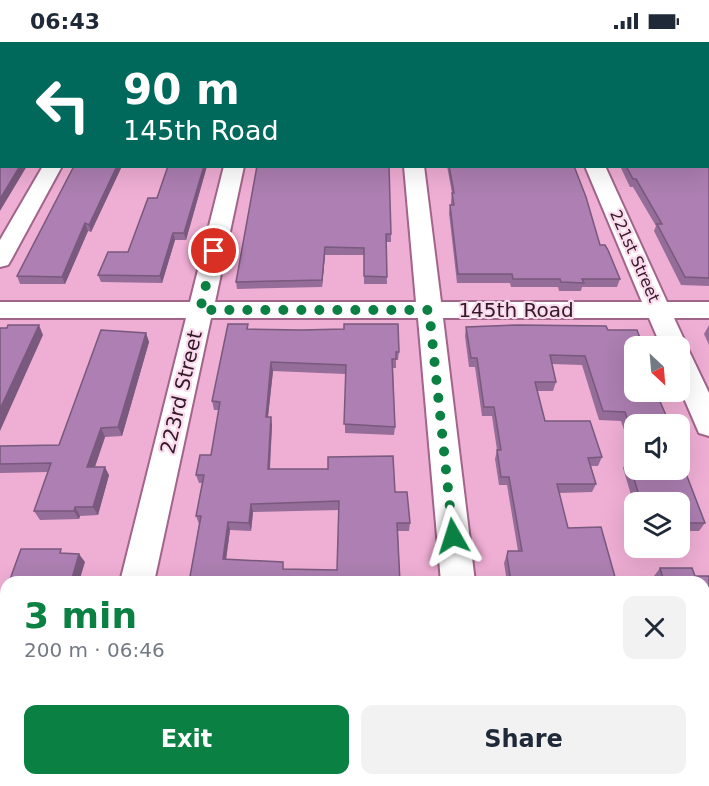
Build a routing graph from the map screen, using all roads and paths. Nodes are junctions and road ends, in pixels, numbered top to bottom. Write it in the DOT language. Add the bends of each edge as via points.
graph roads {
  1 [pos="52,168"];
  2 [pos="234,168"];
  3 [pos="414,168"];
  4 [pos="596,168"];
  5 [pos="0,260"];
  6 [pos="0,310"];
  7 [pos="200,310"];
  8 [pos="429,310"];
  9 [pos="658,310"];
  10 [pos="709,310"];
  11 [pos="670,336"];
  12 [pos="690,381"];
  13 [pos="709,425"];
  14 [pos="137,576"];
  15 [pos="457,576"];
  1 -- 5 [label="street"];
  2 -- 7 [label="street, 223rd Street"];
  3 -- 8 [label="street"];
  4 -- 9 [label="street, 221st Street"];
  6 -- 7 [label="street, 145th Road"];
  7 -- 8 [label="street, 145th Road"];
  7 -- 14 [label="street, 223rd Street"];
  8 -- 9 [label="street, 145th Road"];
  8 -- 15 [label="street"];
  9 -- 10 [label="street, 145th Road"];
  9 -- 11 [label="street, 221st Street"];
  12 -- 13 [label="street"];
}
